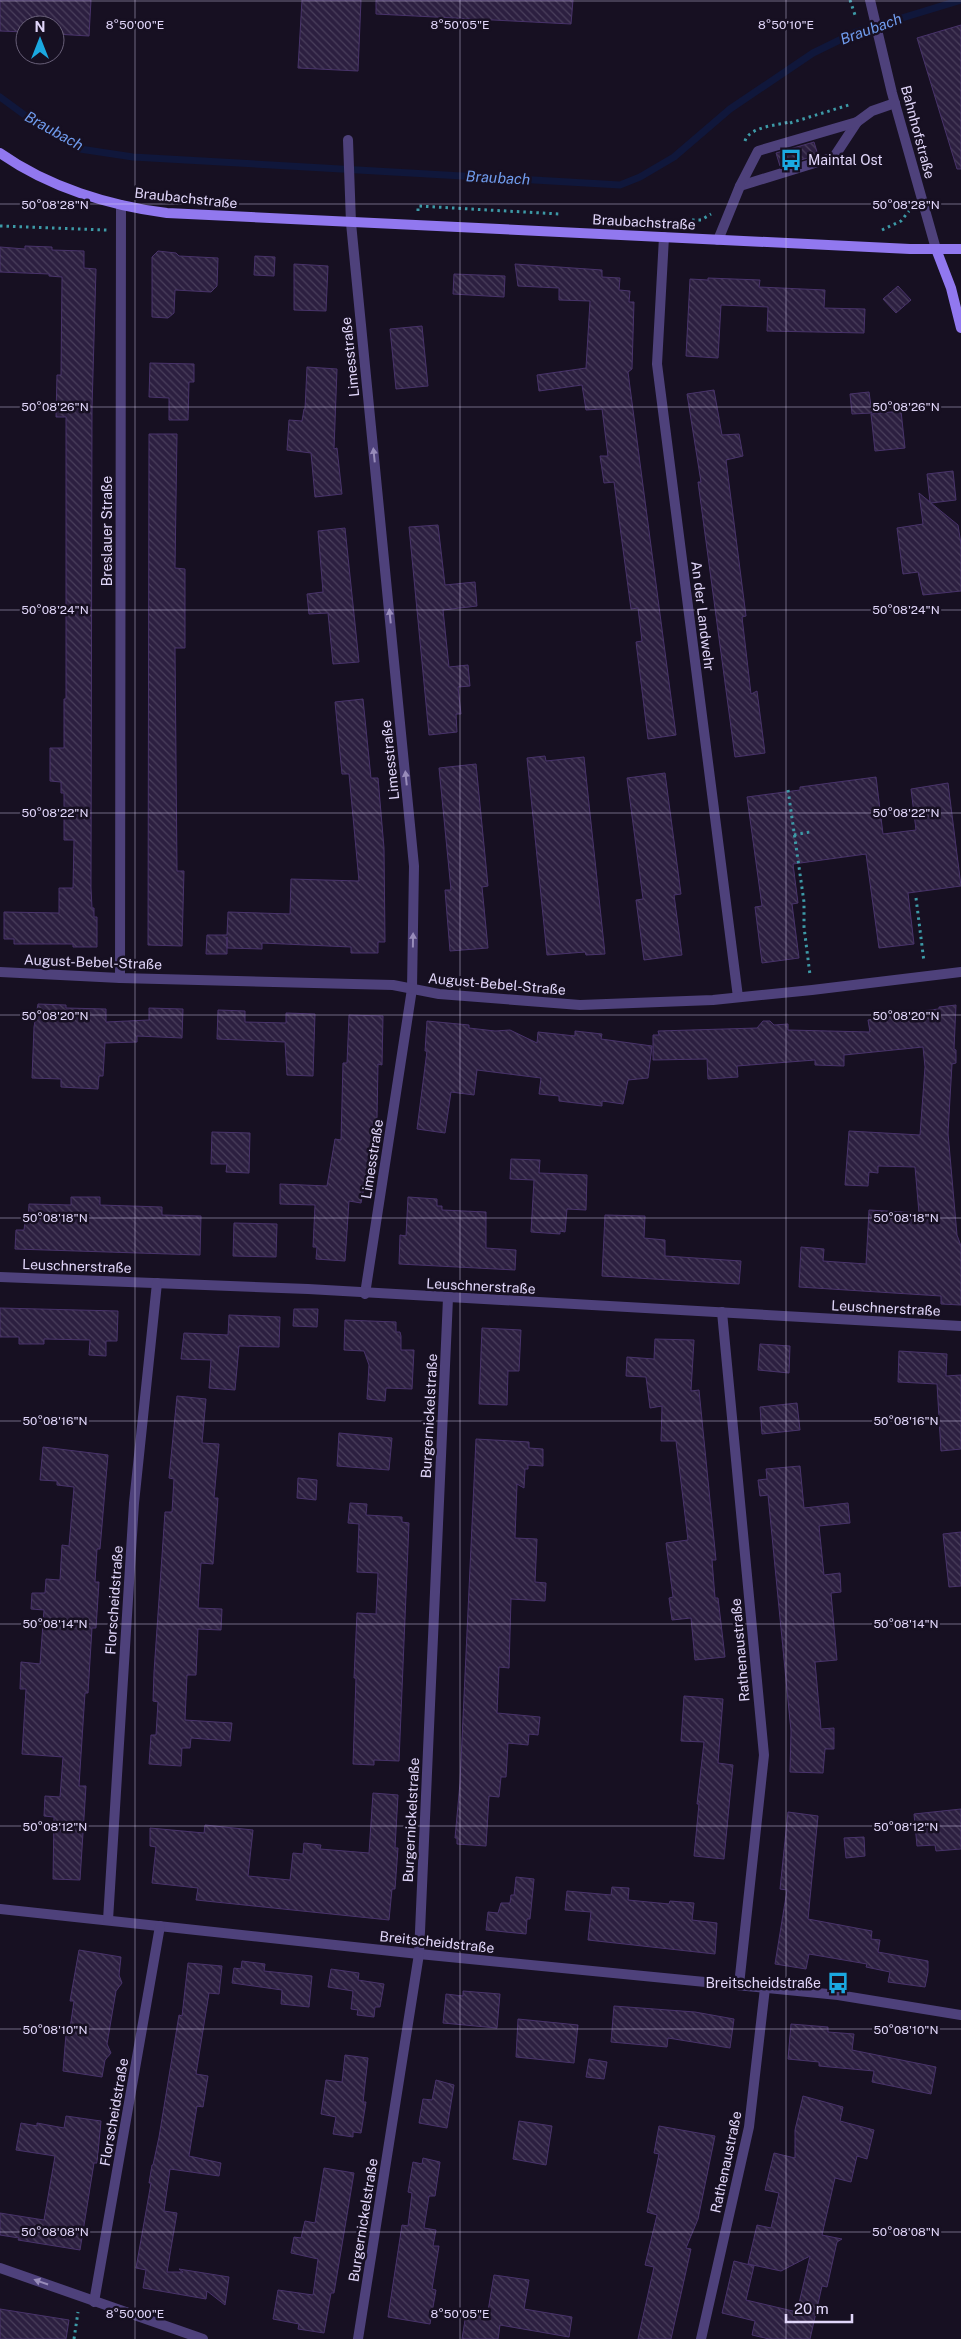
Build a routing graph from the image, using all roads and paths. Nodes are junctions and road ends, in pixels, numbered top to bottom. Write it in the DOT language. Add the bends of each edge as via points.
graph roads {
  1 [pos="850,0"];
  2 [pos="870,0"];
  3 [pos="857,21"];
  4 [pos="895,104"];
  5 [pos="858,122"];
  6 [pos="348,140"];
  7 [pos="0,154"];
  8 [pos="740,186"];
  9 [pos="121,205"];
  10 [pos="911,208"];
  11 [pos="690,221"];
  12 [pos="351,223"];
  13 [pos="725,223"];
  14 [pos="0,226"];
  15 [pos="872,230"];
  16 [pos="121,231"];
  17 [pos="664,237"];
  18 [pos="718,240"];
  19 [pos="961,248"];
  20 [pos="936,249"];
  21 [pos="961,328"];
  22 [pos="788,790"];
  23 [pos="810,832"];
  24 [pos="794,835"];
  25 [pos="916,898"];
  26 [pos="0,972"];
  27 [pos="961,972"];
  28 [pos="926,976"];
  29 [pos="120,978"];
  30 [pos="412,989"];
  31 [pos="812,990"];
  32 [pos="738,997"];
  33 [pos="0,1277"];
  34 [pos="157,1283"];
  35 [pos="365,1294"];
  36 [pos="448,1298"];
  37 [pos="722,1312"];
  38 [pos="961,1326"];
  39 [pos="0,1909"];
  40 [pos="108,1920"];
  41 [pos="160,1926"];
  42 [pos="419,1954"];
  43 [pos="739,1985"];
  44 [pos="765,1988"];
  45 [pos="961,2015"];
  46 [pos="0,2268"];
  47 [pos="81,2296"];
  48 [pos="94,2302"];
  49 [pos="74,2339"];
  50 [pos="203,2339"];
  51 [pos="358,2339"];
  52 [pos="701,2339"];
  1 -- 3 [label="path"];
  2 -- 4 [label="street, Bahnhofstraße"];
  4 -- 5 [label="street" via="872,111"];
  4 -- 20 [label="street, Bahnhofstraße"];
  5 -- 8 [label="street" via="834,157"];
  5 -- 8 [label="street" via="758,151"];
  6 -- 12 [label="street"];
  7 -- 9 [label="street, Braubachstraße" via="41,176"];
  8 -- 13 [label="street"];
  9 -- 12 [label="street, Braubachstraße" via="167,213"];
  9 -- 16 [label="street, Breslauer Straße"];
  10 -- 15 [label="path" via="901,221 882,230"];
  11 -- 13 [label="path"];
  12 -- 17 [label="street, Braubachstraße"];
  30 -- 12 [label="street, Limesstraße, one-way" via="414,866"];
  13 -- 18 [label="street"];
  14 -- 16 [label="path"];
  16 -- 29 [label="street, Breslauer Straße"];
  17 -- 18 [label="street, Braubachstraße"];
  17 -- 32 [label="street, An der Landwehr" via="657,364"];
  18 -- 20 [label="street, Braubachstraße"];
  19 -- 20 [label="street, Braubachstraße"];
  20 -- 21 [label="street, Bahnhofstraße" via="951,288"];
  22 -- 24 [label="path"];
  23 -- 24 [label="path"];
  24 -- 31 [label="path"];
  25 -- 28 [label="path"];
  26 -- 29 [label="street, August-Bebel-Straße"];
  27 -- 28 [label="street, August-Bebel-Straße"];
  28 -- 31 [label="street, August-Bebel-Straße"];
  29 -- 30 [label="street, August-Bebel-Straße" via="393,985"];
  30 -- 32 [label="street, August-Bebel-Straße" via="580,1005 650,1004"];
  30 -- 35 [label="street, Limesstraße"];
  31 -- 32 [label="street, August-Bebel-Straße"];
  33 -- 34 [label="street, Leuschnerstraße"];
  34 -- 35 [label="street, Leuschnerstraße"];
  34 -- 40 [label="street, Florscheidstraße" via="134,1503"];
  35 -- 36 [label="street, Leuschnerstraße"];
  36 -- 37 [label="street, Leuschnerstraße"];
  36 -- 42 [label="street, Burgernickelstraße"];
  37 -- 38 [label="street, Leuschnerstraße"];
  37 -- 43 [label="street, Rathenaustraße" via="764,1755"];
  39 -- 40 [label="street, Breitscheidstraße"];
  40 -- 41 [label="street, Breitscheidstraße"];
  41 -- 42 [label="street, Breitscheidstraße"];
  41 -- 48 [label="street, Florscheidstraße"];
  42 -- 43 [label="street, Breitscheidstraße"];
  42 -- 51 [label="street, Burgernickelstraße"];
  43 -- 44 [label="street, Breitscheidstraße"];
  44 -- 45 [label="street, Breitscheidstraße" via="892,2002"];
  44 -- 52 [label="street, Rathenaustraße" via="749,2128"];
  47 -- 46 [label="street, one-way"];
  47 -- 48 [label="street"];
  47 -- 49 [label="path"];
  48 -- 50 [label="street"];
}
